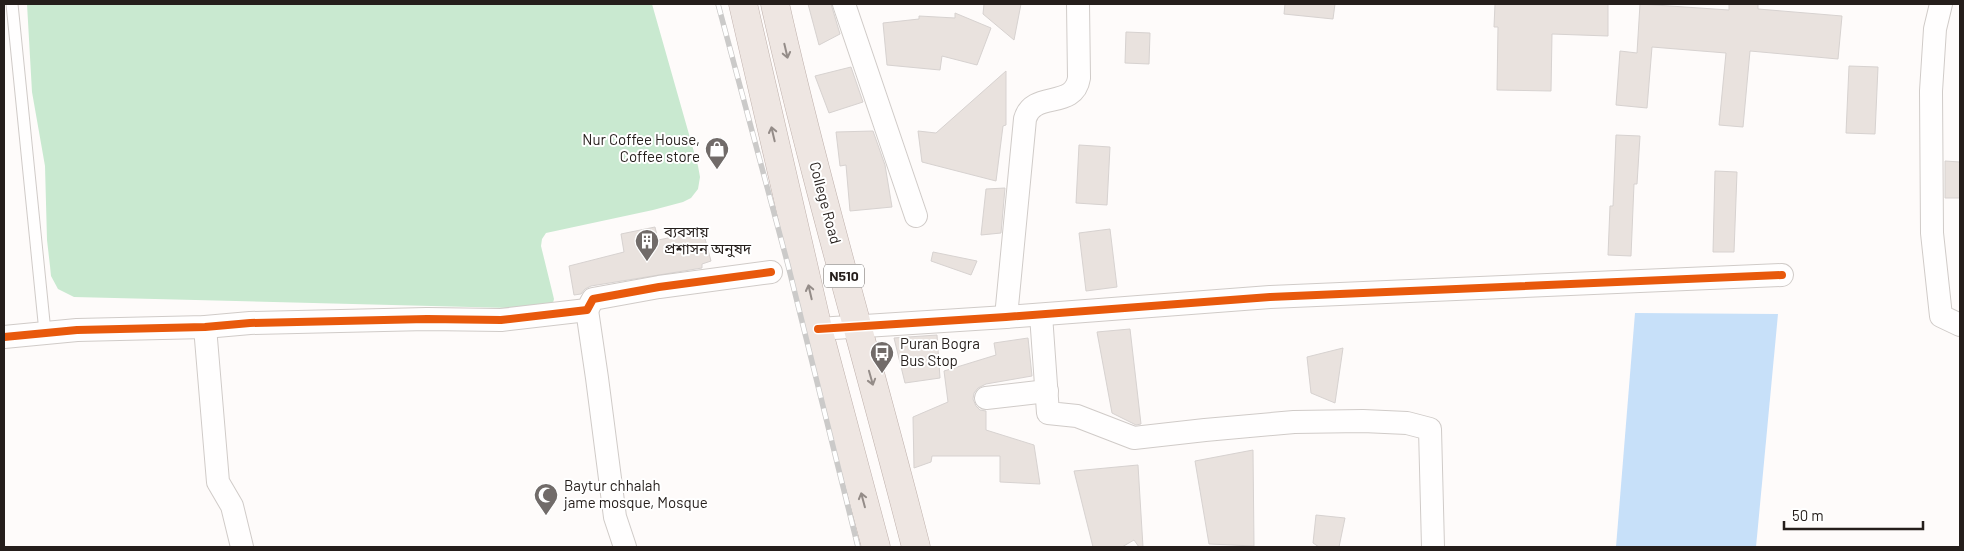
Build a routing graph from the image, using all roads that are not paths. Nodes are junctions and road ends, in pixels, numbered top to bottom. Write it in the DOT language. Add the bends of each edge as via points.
graph roads {
  1 [pos="12,4"];
  2 [pos="743,4"];
  3 [pos="774,4"];
  4 [pos="844,4"];
  5 [pos="1078,4"];
  6 [pos="1941,4"];
  7 [pos="916,216"];
  8 [pos="772,272"];
  9 [pos="1782,274"];
  10 [pos="587,310"];
  11 [pos="1040,314"];
  12 [pos="1006,317"];
  13 [pos="1960,325"];
  14 [pos="857,326"];
  15 [pos="206,327"];
  16 [pos="818,329"];
  17 [pos="45,332"];
  18 [pos="4,337"];
  19 [pos="1047,391"];
  20 [pos="986,398"];
  21 [pos="242,547"];
  22 [pos="625,547"];
  23 [pos="876,547"];
  24 [pos="916,547"];
  25 [pos="1432,547"];
  1 -- 17 [label="lane"];
  16 -- 2 [label="highway, N510, one-way"];
  3 -- 14 [label="highway, College Road / N510, one-way"];
  4 -- 7 [label="street"];
  5 -- 12 [label="street" via="1078,86 1071,94 1027,110"];
  6 -- 13 [label="street" via="1931,91 1932,233 1941,316"];
  8 -- 10 [label="street" via="593,299"];
  9 -- 11 [label="street" via="1270,297"];
  10 -- 15 [label="street" via="501,320 334,321"];
  10 -- 22 [label="street" via="615,517"];
  11 -- 12 [label="street"];
  11 -- 19 [label="street"];
  12 -- 14 [label="street"];
  14 -- 16 [label="street"];
  14 -- 24 [label="highway, College Road / N510, one-way"];
  15 -- 17 [label="street"];
  15 -- 21 [label="street" via="218,482 232,506"];
  23 -- 16 [label="highway, N510, one-way"];
  17 -- 18 [label="street"];
  19 -- 20 [label="street"];
  19 -- 25 [label="street" via="1048,413 1078,416 1134,438 1294,422 1364,421 1430,429"];
}
